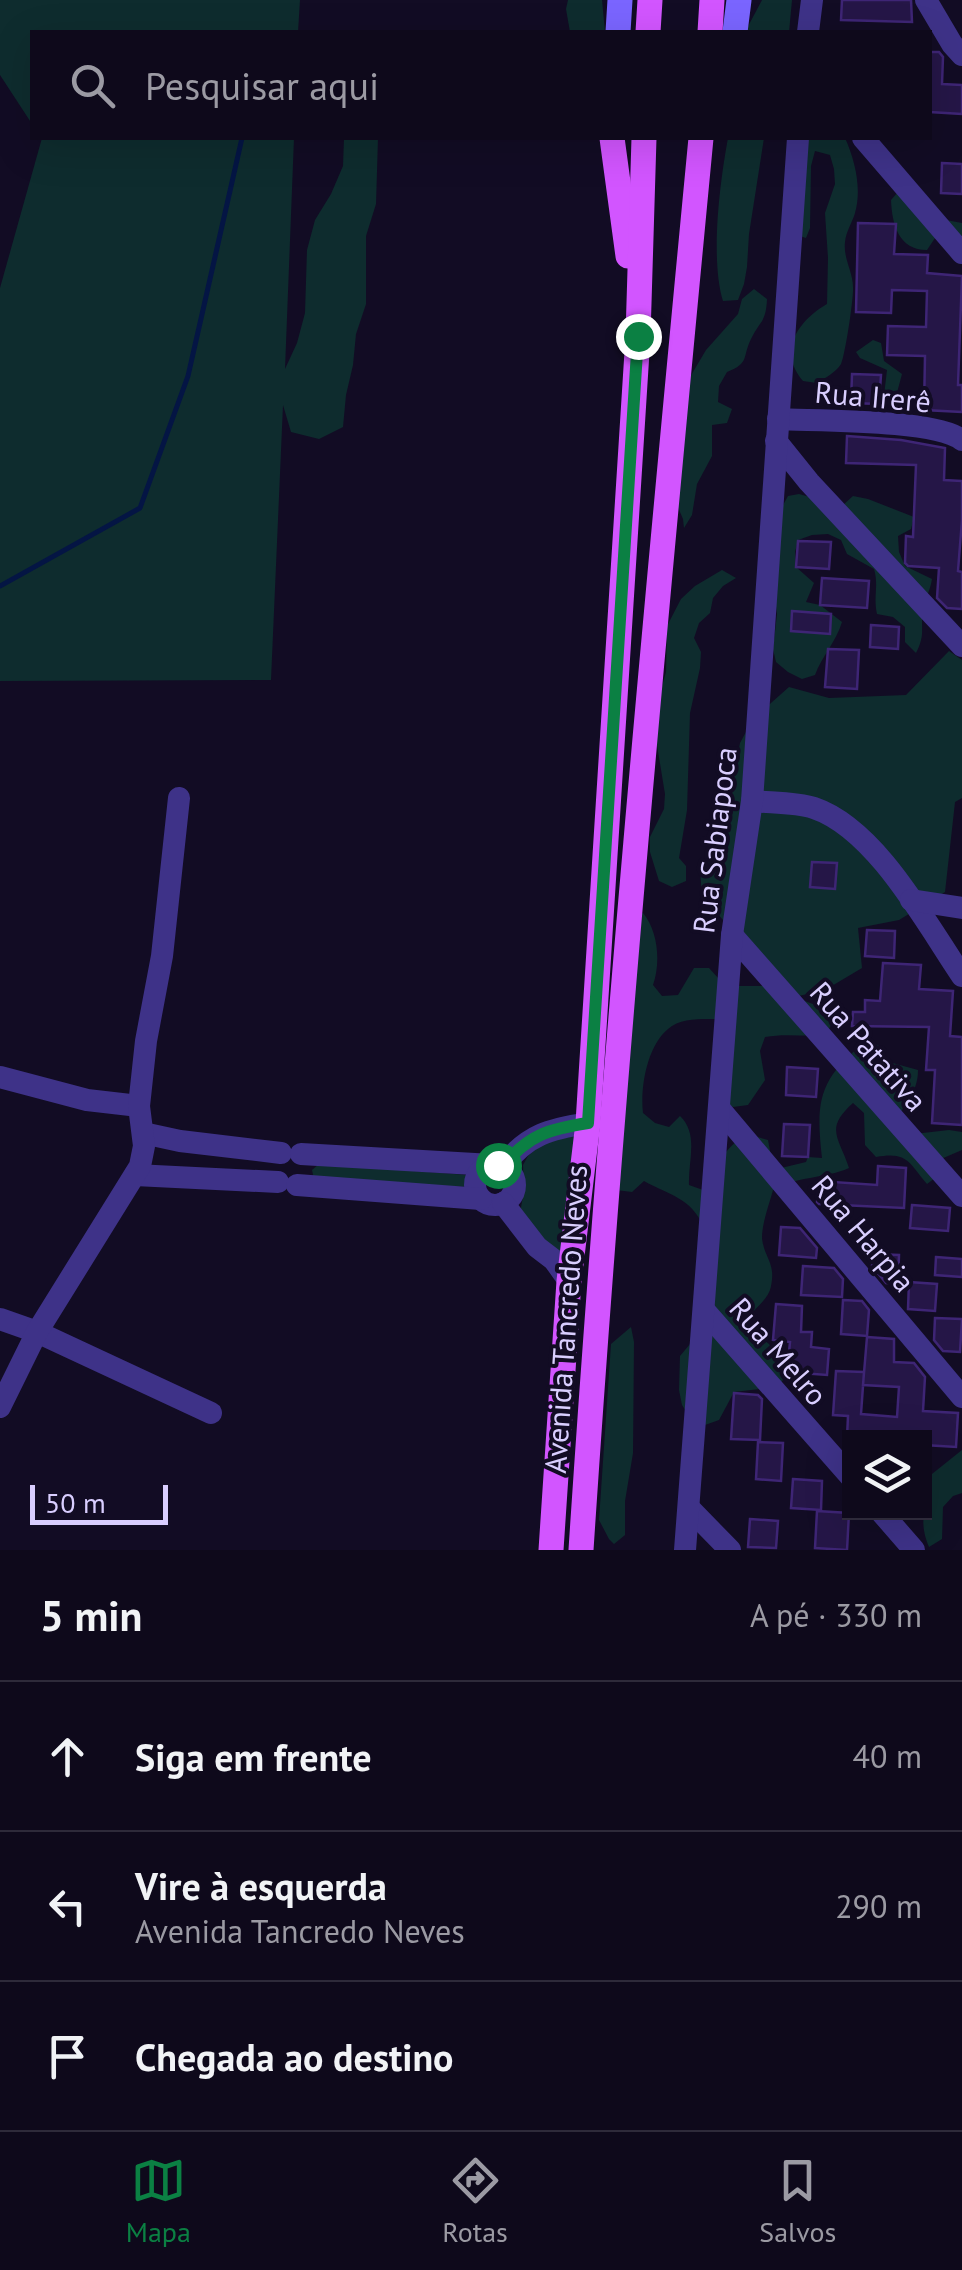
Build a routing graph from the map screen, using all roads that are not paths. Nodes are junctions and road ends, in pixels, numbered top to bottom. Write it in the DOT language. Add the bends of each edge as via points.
graph roads {
  1 [pos="620,0"];
  2 [pos="650,0"];
  3 [pos="712,0"];
  4 [pos="739,0"];
  5 [pos="812,0"];
  6 [pos="926,0"];
  7 [pos="618,30"];
  8 [pos="648,30"];
  9 [pos="710,30"];
  10 [pos="736,30"];
  11 [pos="808,30"];
  12 [pos="962,54"];
  13 [pos="612,140"];
  14 [pos="644,140"];
  15 [pos="701,140"];
  16 [pos="719,140"];
  17 [pos="798,140"];
  18 [pos="865,140"];
  19 [pos="962,253"];
  20 [pos="682,335"];
  21 [pos="638,336"];
  22 [pos="777,430"];
  23 [pos="962,440"];
  24 [pos="962,646"];
  25 [pos="178,798"];
  26 [pos="752,801"];
  27 [pos="910,900"];
  28 [pos="962,908"];
  29 [pos="732,935"];
  30 [pos="962,976"];
  31 [pos="0,1077"];
  32 [pos="139,1106"];
  33 [pos="719,1108"];
  34 [pos="588,1123"];
  35 [pos="143,1133"];
  36 [pos="291,1154"];
  37 [pos="497,1165"];
  38 [pos="135,1174"];
  39 [pos="287,1184"];
  40 [pos="962,1196"];
  41 [pos="492,1201"];
  42 [pos="569,1281"];
  43 [pos="704,1310"];
  44 [pos="0,1320"];
  45 [pos="37,1332"];
  46 [pos="962,1398"];
  47 [pos="0,1407"];
  48 [pos="211,1413"];
  49 [pos="842,1467"];
  50 [pos="688,1508"];
  51 [pos="888,1520"];
  52 [pos="551,1550"];
  53 [pos="582,1550"];
  54 [pos="686,1550"];
  55 [pos="730,1550"];
  56 [pos="914,1550"];
  1 -- 7 [label="main road"];
  2 -- 8 [label="main road"];
  3 -- 9 [label="main road"];
  4 -- 10 [label="main road"];
  5 -- 11 [label="street"];
  6 -- 12 [label="street"];
  13 -- 21 [label="main road"];
  14 -- 21 [label="main road, Avenida Tancredo Neves"];
  15 -- 20 [label="main road, Avenida Tancredo Neves"];
  16 -- 20 [label="main road"];
  17 -- 22 [label="street, Rua Sabiapoca"];
  18 -- 19 [label="street"];
  20 -- 53 [label="main road, Avenida Tancredo Neves" via="596,1317"];
  21 -- 34 [label="main road, Avenida Tancredo Neves"];
  22 -- 23 [label="street, Rua Irerê" via="916,426"];
  22 -- 24 [label="street" via="808,482"];
  22 -- 26 [label="street, Rua Sabiapoca"];
  25 -- 32 [label="street"];
  26 -- 27 [label="street" via="812,807 846,824"];
  26 -- 29 [label="street, Rua Sabiapoca"];
  27 -- 28 [label="street"];
  27 -- 30 [label="street"];
  29 -- 33 [label="street, Rua Sabiapoca"];
  29 -- 40 [label="street, Rua Patativa"];
  31 -- 32 [label="street"];
  32 -- 35 [label="street"];
  33 -- 43 [label="street, Rua Sabiapoca"];
  33 -- 46 [label="street, Rua Harpia"];
  34 -- 37 [label="street" via="532,1138"];
  34 -- 42 [label="main road, Avenida Tancredo Neves"];
  35 -- 36 [label="street"];
  35 -- 38 [label="street"];
  36 -- 37 [label="street"];
  36 -- 39 [label="street" via="272,1167"];
  36 -- 39 [label="street" via="305,1159 308,1171 302,1182"];
  37 -- 41 [label="street" via="476,1178 477,1192"];
  37 -- 41 [label="street" via="513,1175 515,1188"];
  38 -- 39 [label="street"];
  38 -- 45 [label="street"];
  39 -- 41 [label="street"];
  41 -- 42 [label="street"];
  42 -- 52 [label="main road, Avenida Tancredo Neves"];
  43 -- 49 [label="street, Rua Melro"];
  43 -- 50 [label="street, Rua Sabiapoca"];
  44 -- 45 [label="street"];
  45 -- 47 [label="street"];
  45 -- 48 [label="street"];
  50 -- 54 [label="street, Rua Sabiapoca"];
  50 -- 55 [label="street"];
  51 -- 56 [label="street"];
}
